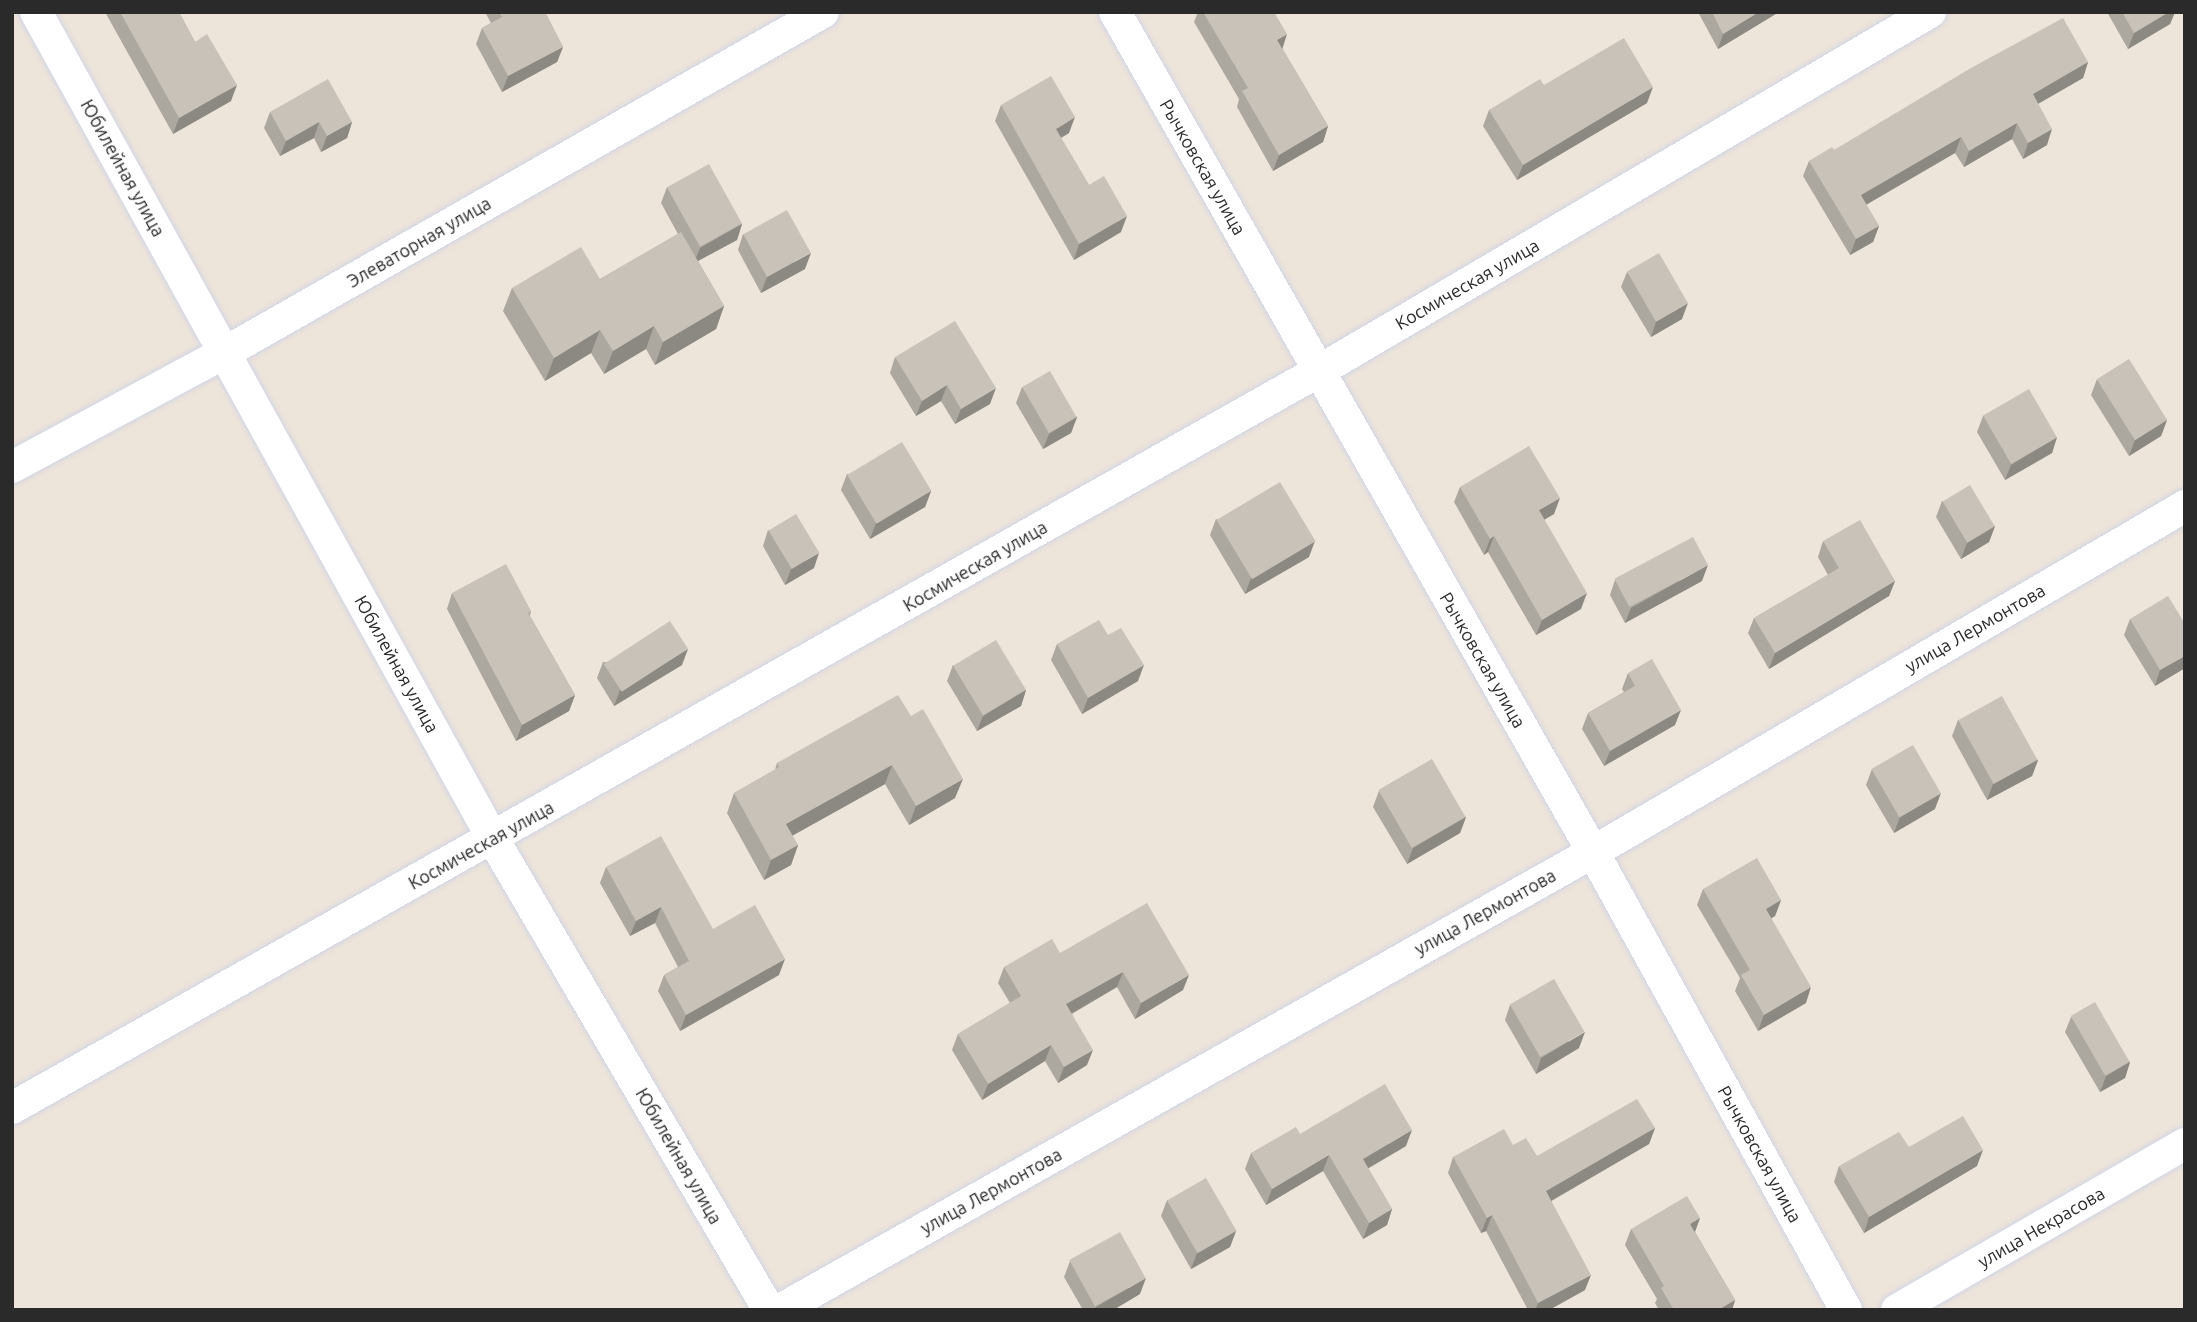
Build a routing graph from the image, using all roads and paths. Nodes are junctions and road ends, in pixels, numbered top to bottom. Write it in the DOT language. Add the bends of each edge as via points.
graph roads {
  1 [pos="36,12"];
  2 [pos="823,12"];
  3 [pos="1115,12"];
  4 [pos="1930,12"];
  5 [pos="226,352"];
  6 [pos="1319,372"];
  7 [pos="12,467"];
  8 [pos="2185,506"];
  9 [pos="493,839"];
  10 [pos="1593,852"];
  11 [pos="12,1108"];
  12 [pos="2185,1144"];
  13 [pos="769,1310"];
  14 [pos="780,1310"];
  15 [pos="1846,1310"];
  16 [pos="1897,1310"];
  1 -- 5 [label="street, Юбилейная улица"];
  2 -- 5 [label="street, Элеваторная улица"];
  3 -- 6 [label="street, Рычковская улица"];
  4 -- 6 [label="street, Космическая улица"];
  5 -- 7 [label="street, Элеваторная улица"];
  5 -- 9 [label="street, Юбилейная улица"];
  6 -- 9 [label="street, Космическая улица"];
  6 -- 10 [label="street, Рычковская улица"];
  8 -- 10 [label="street, улица Лермонтова"];
  9 -- 11 [label="street, Космическая улица"];
  9 -- 13 [label="street, Юбилейная улица"];
  10 -- 14 [label="street, улица Лермонтова"];
  10 -- 15 [label="street, Рычковская улица"];
  12 -- 16 [label="street, улица Некрасова"];
}
